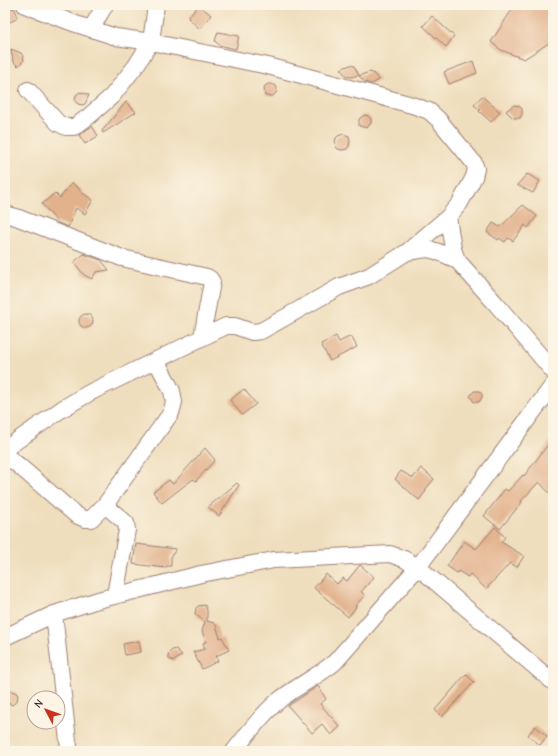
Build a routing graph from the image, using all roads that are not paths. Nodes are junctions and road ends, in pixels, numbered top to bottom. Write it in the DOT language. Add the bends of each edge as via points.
graph roads {
  1 [pos="25,5"];
  2 [pos="105,5"];
  3 [pos="156,5"];
  4 [pos="91,29"];
  5 [pos="150,42"];
  6 [pos="28,90"];
  7 [pos="5,214"];
  8 [pos="448,217"];
  9 [pos="407,252"];
  10 [pos="457,260"];
  11 [pos="202,337"];
  12 [pos="156,360"];
  13 [pos="553,371"];
  14 [pos="552,389"];
  15 [pos="5,449"];
  16 [pos="5,455"];
  17 [pos="105,505"];
  18 [pos="418,567"];
  19 [pos="115,595"];
  20 [pos="54,614"];
  21 [pos="5,637"];
  22 [pos="553,681"];
  23 [pos="70,751"];
  24 [pos="234,751"];
  1 -- 4 [label="street"];
  2 -- 4 [label="street"];
  3 -- 5 [label="street"];
  4 -- 5 [label="street" via="116,37"];
  5 -- 6 [label="street" via="112,96 74,127 58,123"];
  5 -- 8 [label="street" via="268,66 412,105 429,112 438,119 474,163 476,169 460,203"];
  7 -- 11 [label="street" via="122,258 207,277 212,282"];
  8 -- 9 [label="street"];
  8 -- 10 [label="street"];
  9 -- 10 [label="street" via="427,249"];
  9 -- 11 [label="street" via="369,276 339,287 261,331 252,332 235,326 226,326"];
  10 -- 13 [label="street"];
  11 -- 12 [label="street"];
  12 -- 15 [label="street" via="89,393"];
  12 -- 17 [label="street" via="172,391 174,402 171,413"];
  14 -- 18 [label="street"];
  16 -- 17 [label="street" via="76,515 91,519"];
  17 -- 19 [label="street" via="126,523 127,530"];
  18 -- 19 [label="street" via="390,554 274,560"];
  18 -- 22 [label="street"];
  18 -- 24 [label="street" via="335,662 275,703"];
  19 -- 20 [label="street"];
  20 -- 21 [label="street"];
  20 -- 23 [label="street"];
}
